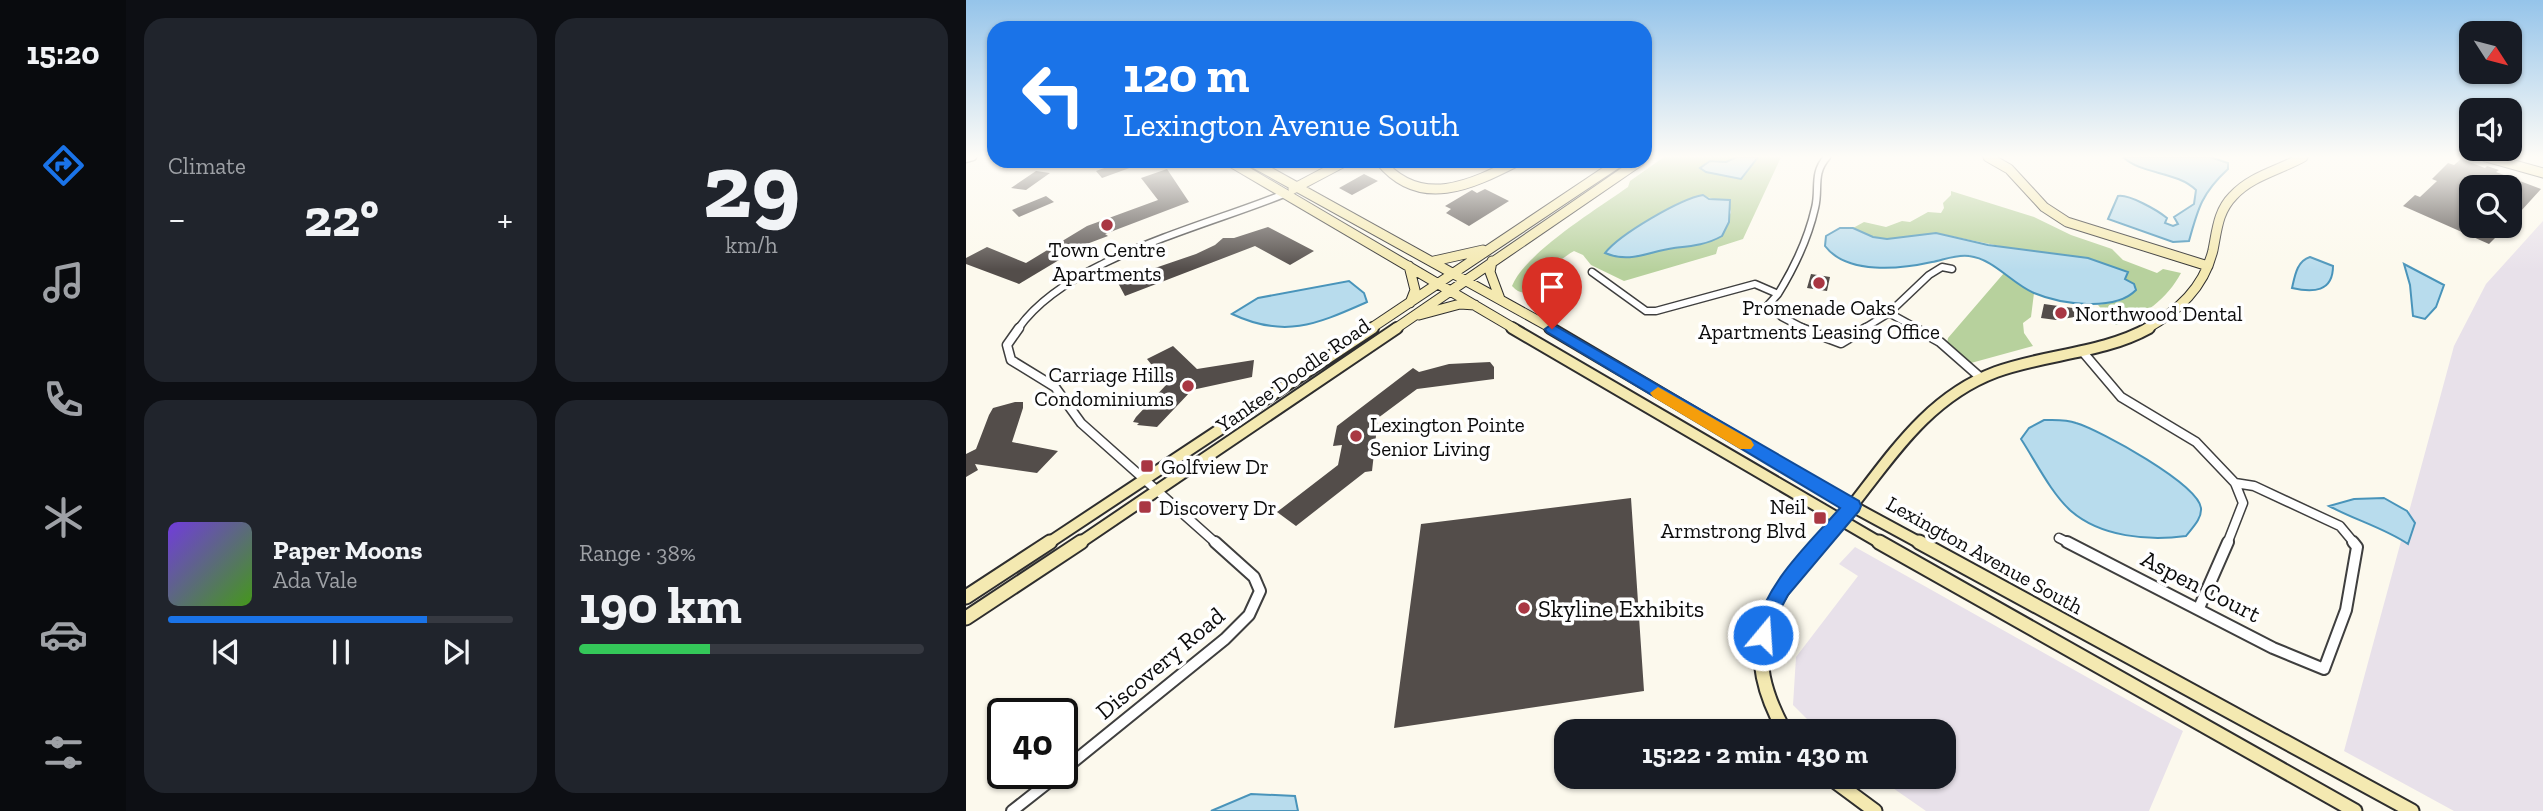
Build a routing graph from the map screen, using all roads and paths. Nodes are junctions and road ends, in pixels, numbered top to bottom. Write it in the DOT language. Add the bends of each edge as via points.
graph roads {
  1 [pos="1282,195"];
  2 [pos="1285,195"];
  3 [pos="1311,195"];
  4 [pos="1571,195"];
  5 [pos="1590,195"];
  6 [pos="1816,195"];
  7 [pos="2033,195"];
  8 [pos="2234,195"];
  9 [pos="1492,248"];
  10 [pos="1430,260"];
  11 [pos="1492,261"];
  12 [pos="1409,266"];
  13 [pos="2208,266"];
  14 [pos="1952,268"];
  15 [pos="1592,272"];
  16 [pos="1454,273"];
  17 [pos="1465,279"];
  18 [pos="1439,283"];
  19 [pos="1451,289"];
  20 [pos="1778,294"];
  21 [pos="1500,299"];
  22 [pos="1410,303"];
  23 [pos="1478,305"];
  24 [pos="1889,313"];
  25 [pos="1409,318"];
  26 [pos="2082,351"];
  27 [pos="1982,378"];
  28 [pos="1146,480"];
  29 [pos="2235,483"];
  30 [pos="1159,491"];
  31 [pos="1852,506"];
  32 [pos="1841,521"];
  33 [pos="2059,538"];
  34 [pos="966,597"];
  35 [pos="2199,608"];
  36 [pos="966,618"];
  37 [pos="1778,719"];
  38 [pos="1078,758"];
  39 [pos="1040,789"];
  40 [pos="1845,789"];
  41 [pos="1012,811"];
  42 [pos="1875,811"];
  43 [pos="2356,811"];
  44 [pos="2412,811"];
  1 -- 28 [label="street, Discovery Road" via="1116,258 1056,293 1014,328 1007,345 1011,360 1055,387 1081,423"];
  2 -- 12 [label="street, Lexington Avenue South"];
  3 -- 10 [label="street, Lexington Avenue South"];
  4 -- 9 [label="street, Yankee Doodle Road"];
  5 -- 11 [label="street, Yankee Doodle Road"];
  6 -- 20 [label="street" via="1790,274"];
  7 -- 13 [label="street" via="2067,222"];
  8 -- 13 [label="street" via="2219,218"];
  9 -- 10 [label="street"];
  9 -- 16 [label="street, Yankee Doodle Road"];
  10 -- 16 [label="street, Lexington Avenue South"];
  11 -- 17 [label="street, Yankee Doodle Road"];
  11 -- 21 [label="street" via="1490,272"];
  12 -- 18 [label="street, Lexington Avenue South"];
  12 -- 22 [label="street" via="1415,290"];
  13 -- 26 [label="street" via="2196,290 2162,320 2124,339"];
  14 -- 24 [label="street" via="1942,267 1929,275"];
  15 -- 20 [label="street" via="1646,311 1755,284"];
  16 -- 17 [label="street, Lexington Avenue South"];
  16 -- 18 [label="street, Yankee Doodle Road"];
  17 -- 19 [label="street, Yankee Doodle Road"];
  17 -- 21 [label="street, Lexington Avenue South"];
  18 -- 19 [label="street, Lexington Avenue South"];
  18 -- 22 [label="street, Yankee Doodle Road"];
  19 -- 23 [label="street, Lexington Avenue South"];
  19 -- 25 [label="street, Yankee Doodle Road"];
  20 -- 24 [label="street" via="1769,305 1775,314 1841,343"];
  21 -- 31 [label="street, Lexington Avenue South"];
  22 -- 28 [label="street, Yankee Doodle Road"];
  23 -- 25 [label="street" via="1460,304"];
  23 -- 32 [label="street, Lexington Avenue South"];
  24 -- 27 [label="street" via="1940,342"];
  25 -- 30 [label="street, Yankee Doodle Road"];
  26 -- 27 [label="street"];
  26 -- 29 [label="street" via="2122,397 2196,442"];
  27 -- 31 [label="street" via="1929,412"];
  28 -- 30 [label="street, Discovery Road"];
  28 -- 34 [label="street, Yankee Doodle Road"];
  29 -- 35 [label="street" via="2243,503"];
  29 -- 35 [label="street, Aspen Court" via="2254,486 2340,526 2357,547 2332,652 2324,669"];
  30 -- 36 [label="street, Yankee Doodle Road"];
  30 -- 38 [label="street, Discovery Road" via="1254,577 1260,591 1249,615 1225,639"];
  31 -- 32 [label="street"];
  31 -- 44 [label="street, Lexington Avenue South"];
  32 -- 37 [label="street" via="1781,589 1765,622 1763,676"];
  32 -- 43 [label="street, Lexington Avenue South"];
  33 -- 35 [label="street, Aspen Court"];
  39 -- 41 [label="street, Discovery Road"];
  40 -- 42 [label="street"];
}
